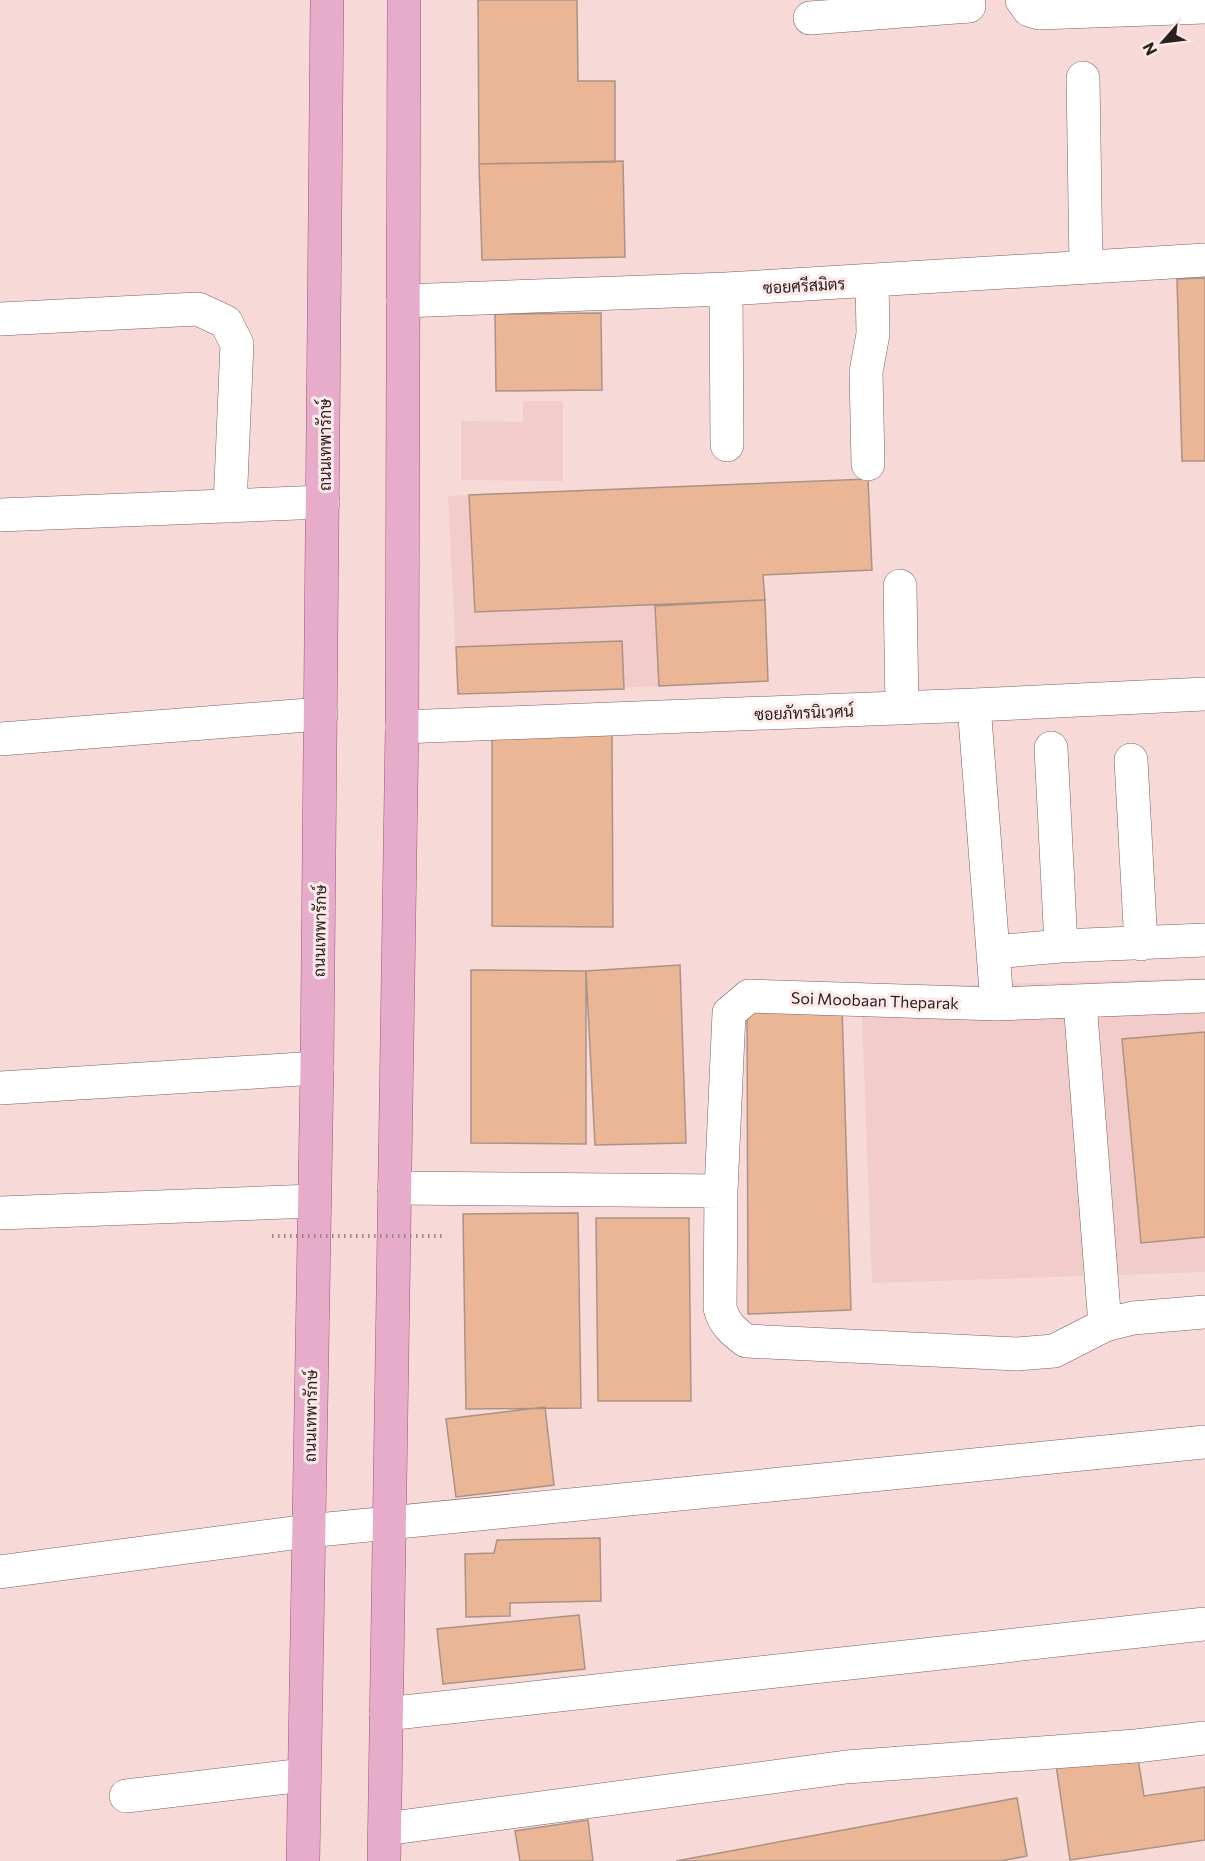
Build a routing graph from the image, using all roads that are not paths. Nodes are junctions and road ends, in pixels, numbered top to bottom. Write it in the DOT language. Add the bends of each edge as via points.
graph roads {
  1 [pos="327,0"];
  2 [pos="404,0"];
  3 [pos="968,0"];
  4 [pos="1022,0"];
  5 [pos="1156,4"];
  6 [pos="1085,6"];
  7 [pos="1205,7"];
  8 [pos="810,18"];
  9 [pos="1083,78"];
  10 [pos="1205,260"];
  11 [pos="1086,267"];
  12 [pos="872,281"];
  13 [pos="726,289"];
  14 [pos="403,301"];
  15 [pos="0,319"];
  16 [pos="727,445"];
  17 [pos="868,464"];
  18 [pos="323,502"];
  19 [pos="230,506"];
  20 [pos="0,515"];
  21 [pos="900,585"];
  22 [pos="1205,694"];
  23 [pos="974,705"];
  24 [pos="902,708"];
  25 [pos="321,714"];
  26 [pos="402,727"];
  27 [pos="0,739"];
  28 [pos="1051,748"];
  29 [pos="1131,760"];
  30 [pos="1205,940"];
  31 [pos="1141,944"];
  32 [pos="1061,946"];
  33 [pos="994,952"];
  34 [pos="1205,996"];
  35 [pos="1080,1002"];
  36 [pos="997,1004"];
  37 [pos="317,1068"];
  38 [pos="0,1088"];
  39 [pos="394,1188"];
  40 [pos="721,1191"];
  41 [pos="313,1201"];
  42 [pos="0,1213"];
  43 [pos="1205,1312"];
  44 [pos="1105,1325"];
  45 [pos="1205,1442"];
  46 [pos="389,1523"];
  47 [pos="308,1531"];
  48 [pos="0,1572"];
  49 [pos="1205,1623"];
  50 [pos="386,1714"];
  51 [pos="1205,1738"];
  52 [pos="304,1775"];
  53 [pos="126,1796"];
  54 [pos="384,1845"];
  55 [pos="303,1861"];
  1 -- 18 [label="main road, ถนนเทพารักษ์"];
  2 -- 14 [label="main road"];
  3 -- 8 [label="street" via="969,6"];
  4 -- 6 [label="street" via="1029,10 1039,13"];
  5 -- 6 [label="street"];
  5 -- 7 [label="street"];
  9 -- 11 [label="street"];
  10 -- 11 [label="street, ซอยศรีสมิตร"];
  11 -- 12 [label="street, ซอยศรีสมิตร"];
  12 -- 13 [label="street, ซอยศรีสมิตร"];
  12 -- 17 [label="street" via="873,334 866,372"];
  13 -- 14 [label="street, ซอยศรีสมิตร"];
  13 -- 16 [label="street"];
  14 -- 26 [label="main road"];
  15 -- 19 [label="street" via="198,309 226,322 237,344"];
  18 -- 19 [label="street"];
  18 -- 25 [label="main road, ถนนเทพารักษ์"];
  19 -- 20 [label="street"];
  21 -- 24 [label="street"];
  22 -- 23 [label="street, ซอยภัทรนิเวศน์"];
  23 -- 24 [label="street, ซอยภัทรนิเวศน์"];
  23 -- 33 [label="street"];
  24 -- 26 [label="street, ซอยภัทรนิเวศน์"];
  25 -- 27 [label="street"];
  25 -- 37 [label="main road, ถนนเทพารักษ์"];
  26 -- 39 [label="main road"];
  28 -- 32 [label="street"];
  29 -- 31 [label="street"];
  30 -- 31 [label="street"];
  31 -- 32 [label="street"];
  32 -- 33 [label="street"];
  33 -- 36 [label="street"];
  34 -- 35 [label="street, Soi Moobaan Theparak"];
  35 -- 36 [label="street, Soi Moobaan Theparak"];
  35 -- 44 [label="street"];
  36 -- 40 [label="street, Soi Moobaan Theparak" via="749,996 729,1013"];
  37 -- 38 [label="street"];
  37 -- 41 [label="main road, ถนนเทพารักษ์"];
  39 -- 40 [label="street"];
  39 -- 46 [label="main road"];
  40 -- 44 [label="street, Soi Moobaan Theparak" via="720,1308 730,1328 746,1341 1017,1354 1054,1351"];
  41 -- 42 [label="street"];
  41 -- 47 [label="main road, ถนนเทพารักษ์"];
  43 -- 44 [label="street, Soi Moobaan Theparak" via="1133,1318"];
  45 -- 46 [label="street"];
  46 -- 47 [label="street"];
  46 -- 50 [label="main road"];
  47 -- 48 [label="street"];
  47 -- 52 [label="main road, ถนนเทพารักษ์"];
  49 -- 50 [label="street"];
  50 -- 54 [label="main road"];
  51 -- 54 [label="street" via="846,1767"];
  52 -- 53 [label="street"];
  52 -- 55 [label="main road, ถนนเทพารักษ์"];
}
